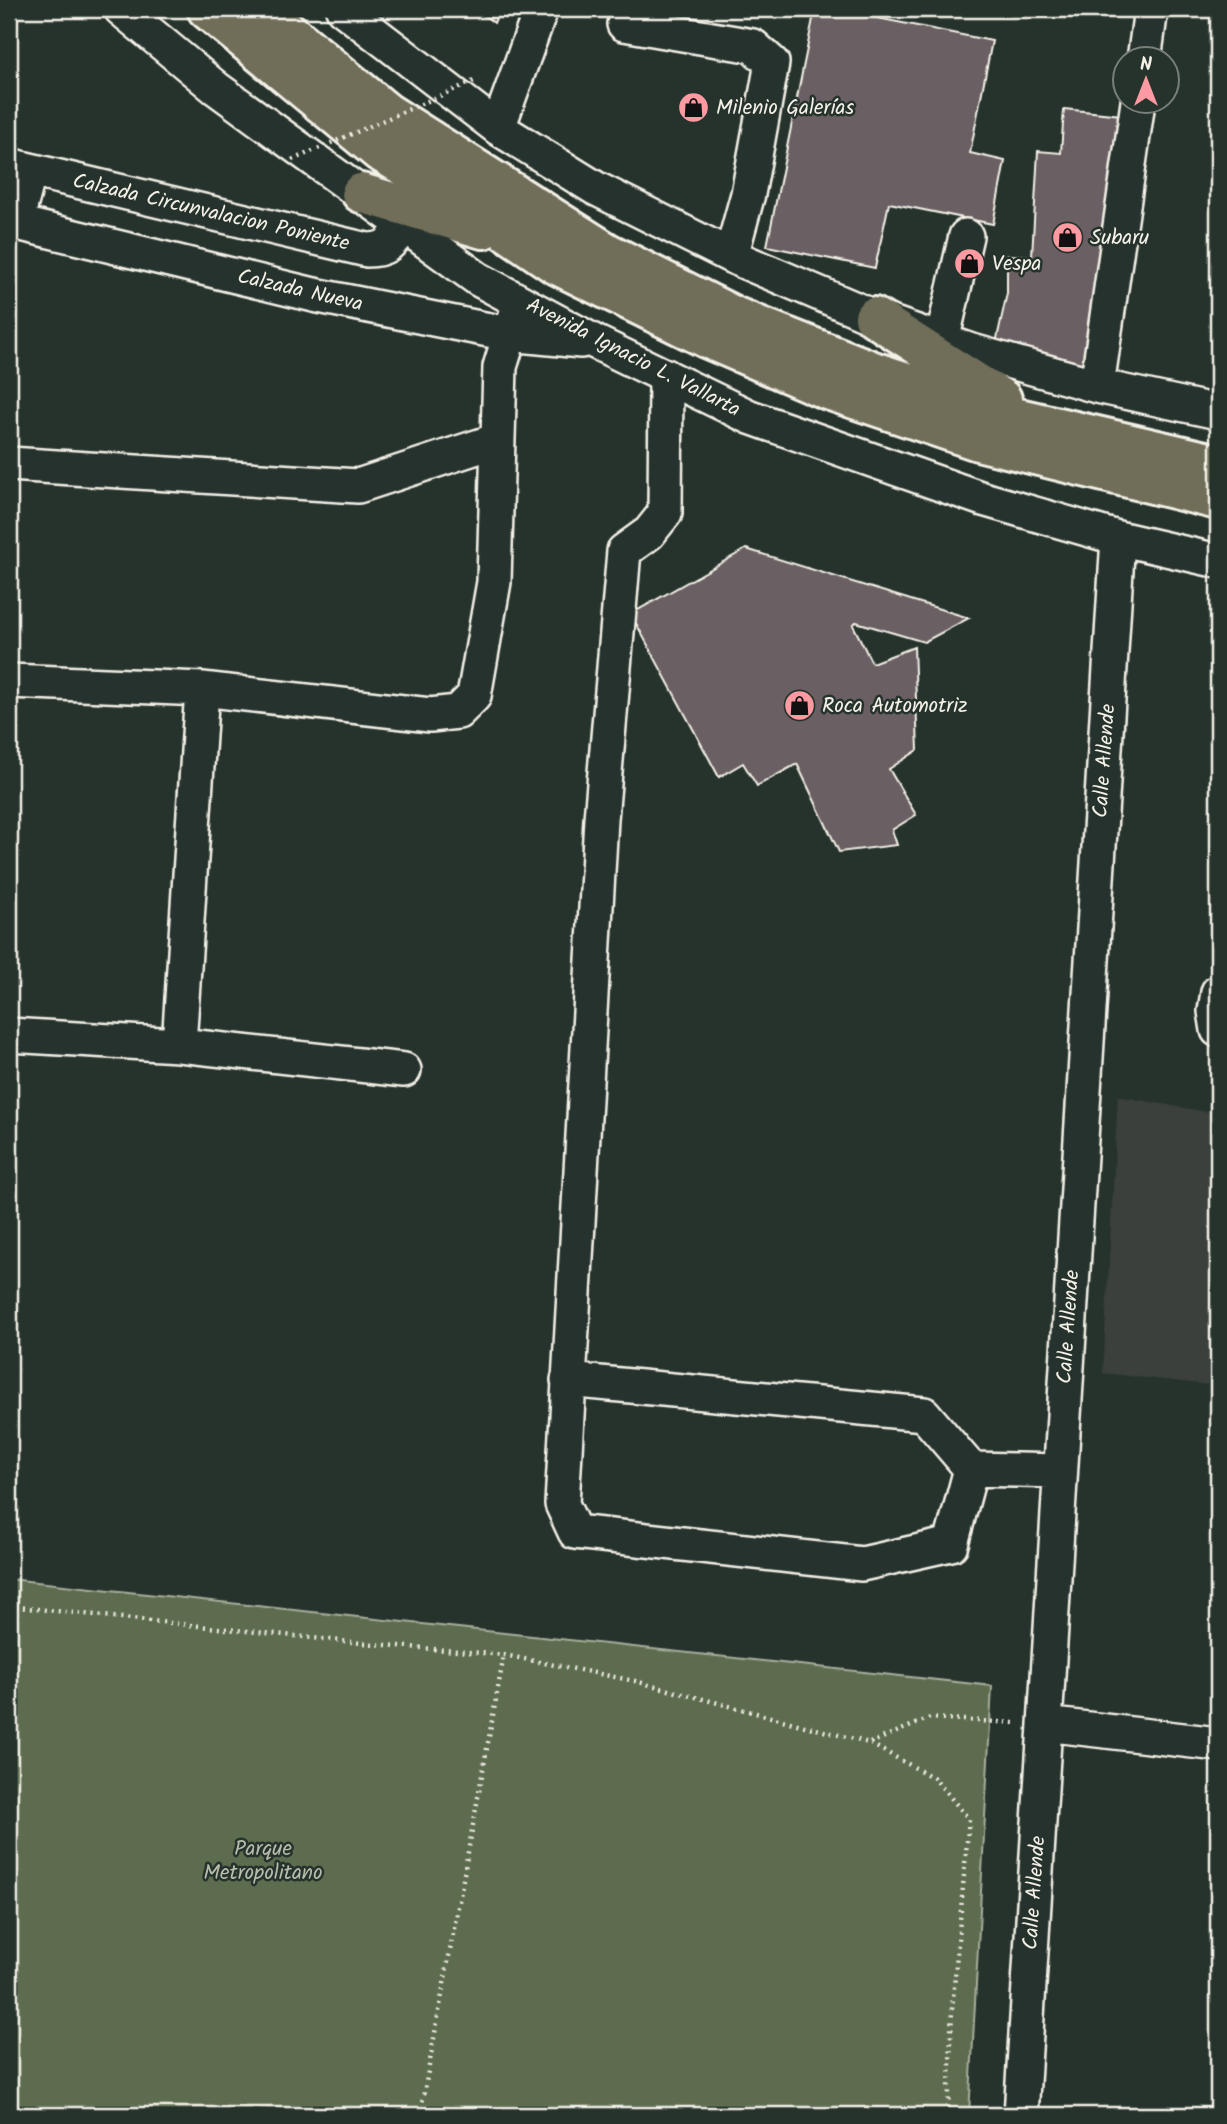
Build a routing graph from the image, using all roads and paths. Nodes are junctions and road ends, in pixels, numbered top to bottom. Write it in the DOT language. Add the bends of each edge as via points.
graph roads {
  1 [pos="121,9"];
  2 [pos="207,9"];
  3 [pos="261,9"];
  4 [pos="343,9"];
  5 [pos="541,9"];
  6 [pos="1151,9"];
  7 [pos="624,24"];
  8 [pos="1146,46"];
  9 [pos="474,81"];
  10 [pos="1136,116"];
  11 [pos="498,128"];
  12 [pos="292,160"];
  13 [pos="19,167"];
  14 [pos="361,193"];
  15 [pos="12,222"];
  16 [pos="404,225"];
  17 [pos="966,236"];
  18 [pos="521,241"];
  19 [pos="731,256"];
  20 [pos="520,302"];
  21 [pos="874,317"];
  22 [pos="509,334"];
  23 [pos="942,341"];
  24 [pos="595,342"];
  25 [pos="666,376"];
  26 [pos="1097,386"];
  27 [pos="1218,412"];
  28 [pos="1036,421"];
  29 [pos="498,440"];
  30 [pos="9,464"];
  31 [pos="1218,464"];
  32 [pos="1148,484"];
  33 [pos="1218,500"];
  34 [pos="1218,514"];
  35 [pos="1118,538"];
  36 [pos="1218,561"];
  37 [pos="9,681"];
  38 [pos="202,689"];
  39 [pos="1218,992"];
  40 [pos="1218,1030"];
  41 [pos="9,1035"];
  42 [pos="179,1045"];
  43 [pos="404,1070"];
  44 [pos="568,1380"];
  45 [pos="971,1469"];
  46 [pos="1060,1471"];
  47 [pos="9,1606"];
  48 [pos="504,1655"];
  49 [pos="1045,1724"];
  50 [pos="869,1743"];
  51 [pos="1218,1744"];
  52 [pos="420,2115"];
  53 [pos="948,2115"];
  54 [pos="1021,2115"];
  1 -- 14 [label="street, Avenida Ignacio L. Vallarta" via="216,88"];
  2 -- 18 [label="highway" via="380,152"];
  3 -- 28 [label="highway" via="386,112 608,253 736,317 873,371"];
  4 -- 11 [label="street"];
  5 -- 11 [label="street"];
  6 -- 8 [label="street"];
  7 -- 19 [label="street" via="753,46 772,63 748,194"];
  9 -- 12 [label="path, bridge"];
  10 -- 26 [label="street"];
  11 -- 19 [label="street" via="595,188"];
  13 -- 15 [label="street"];
  13 -- 16 [label="street, Calzada Circunvalacion Poniente" via="367,250 381,250"];
  14 -- 16 [label="street, Avenida Ignacio L. Vallarta"];
  14 -- 18 [label="highway"];
  15 -- 22 [label="street, Calzada Nueva" via="313,295"];
  16 -- 20 [label="street, Avenida Ignacio L. Vallarta" via="478,279"];
  17 -- 23 [label="street"];
  18 -- 32 [label="highway" via="555,264 825,389 978,441"];
  19 -- 21 [label="street"];
  20 -- 22 [label="street"];
  20 -- 24 [label="street, Avenida Ignacio L. Vallarta"];
  21 -- 23 [label="street"];
  21 -- 28 [label="highway"];
  22 -- 24 [label="street, Calzada Nueva"];
  22 -- 29 [label="street" via="500,368"];
  23 -- 26 [label="street"];
  24 -- 25 [label="street, Avenida Ignacio L. Vallarta"];
  25 -- 35 [label="street, Avenida Ignacio L. Vallarta" via="763,421 983,499"];
  25 -- 44 [label="street" via="665,513 649,533 624,551 601,819"];
  26 -- 27 [label="street"];
  28 -- 31 [label="highway"];
  29 -- 30 [label="street" via="358,486"];
  29 -- 38 [label="street" via="494,582 474,696 458,712 430,715"];
  32 -- 33 [label="highway"];
  32 -- 34 [label="highway"];
  35 -- 36 [label="street, Avenida Ignacio L. Vallarta"];
  35 -- 46 [label="street, Calle Allende"];
  37 -- 38 [label="street"];
  38 -- 42 [label="street"];
  39 -- 40 [label="street" via="1214,1012"];
  41 -- 42 [label="street"];
  42 -- 43 [label="street"];
  44 -- 45 [label="street" via="924,1414"];
  44 -- 45 [label="street" via="562,1504 575,1532 862,1564 951,1544"];
  45 -- 46 [label="street"];
  46 -- 49 [label="street, Calle Allende"];
  47 -- 48 [label="path"];
  48 -- 50 [label="path" via="635,1681"];
  48 -- 52 [label="path"];
  49 -- 50 [label="path" via="930,1718"];
  49 -- 51 [label="street"];
  49 -- 54 [label="street, Calle Allende"];
  50 -- 53 [label="path" via="934,1778 969,1819"];
}
